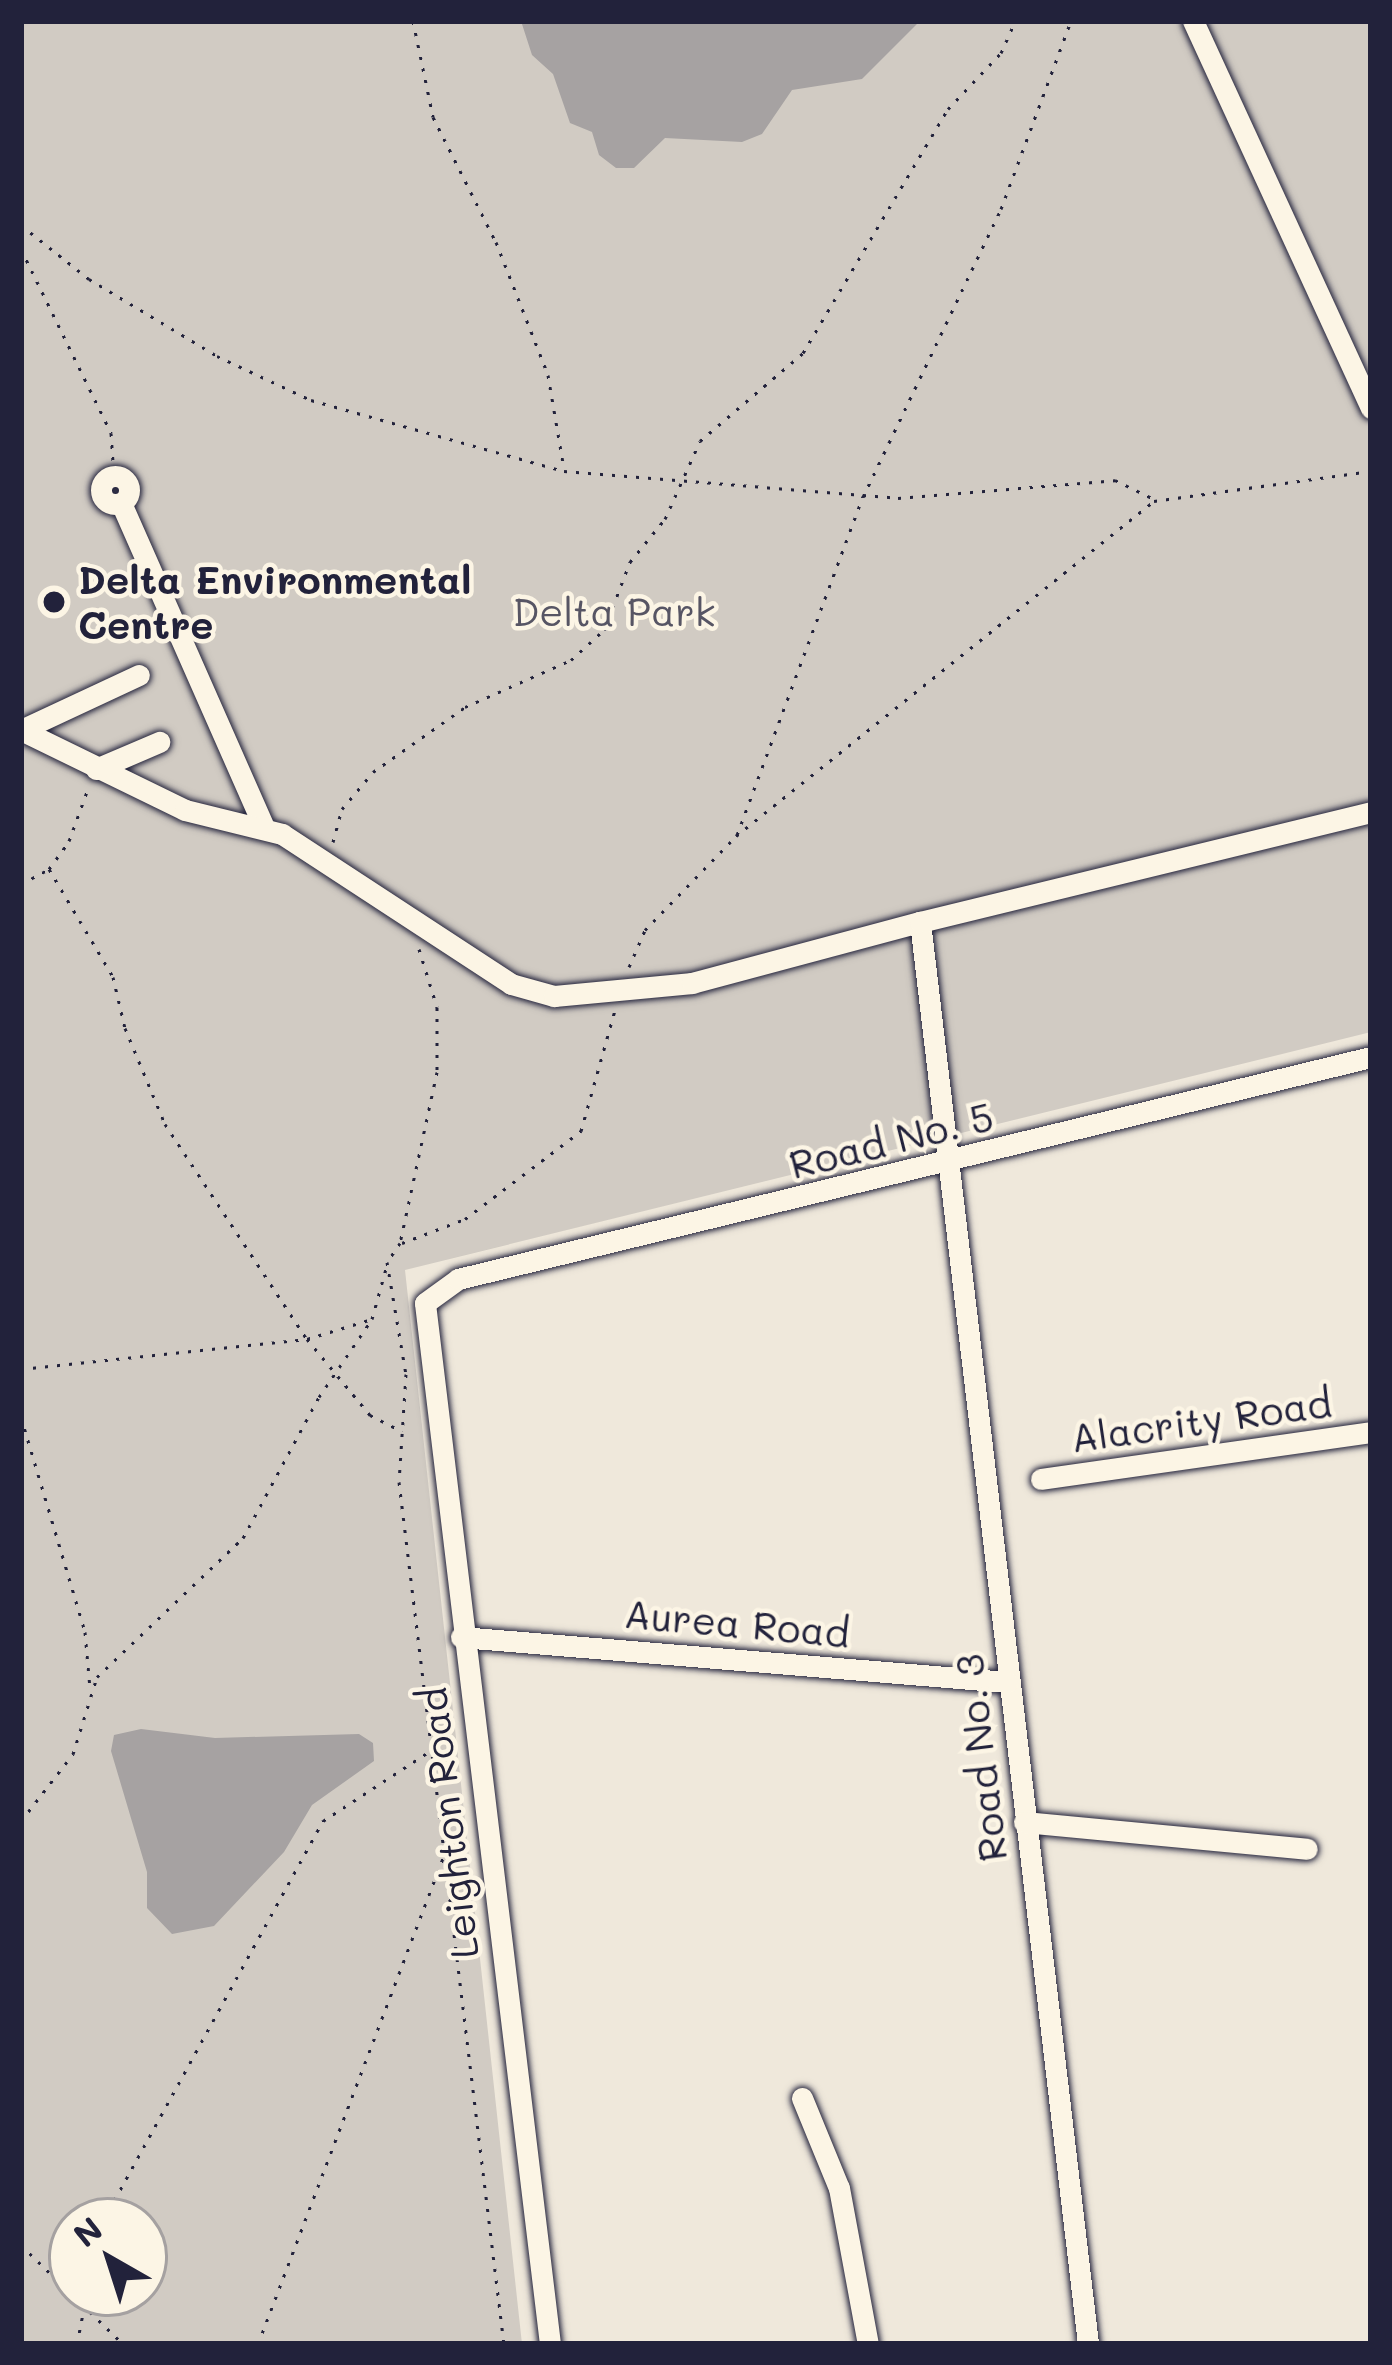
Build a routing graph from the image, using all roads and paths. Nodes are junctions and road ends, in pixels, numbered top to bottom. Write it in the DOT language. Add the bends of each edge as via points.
graph roads {
  1 [pos="412,21"];
  2 [pos="1015,21"];
  3 [pos="1071,21"];
  4 [pos="1193,21"];
  5 [pos="21,225"];
  6 [pos="21,249"];
  7 [pos="1371,408"];
  8 [pos="564,471"];
  9 [pos="1371,472"];
  10 [pos="114,476"];
  11 [pos="683,478"];
  12 [pos="863,497"];
  13 [pos="1154,501"];
  14 [pos="139,675"];
  15 [pos="21,730"];
  16 [pos="159,742"];
  17 [pos="96,769"];
  18 [pos="1371,812"];
  19 [pos="265,829"];
  20 [pos="736,836"];
  21 [pos="327,867"];
  22 [pos="49,869"];
  23 [pos="21,884"];
  24 [pos="409,918"];
  25 [pos="920,922"];
  26 [pos="618,994"];
  27 [pos="1371,1057"];
  28 [pos="952,1161"];
  29 [pos="400,1244"];
  30 [pos="387,1262"];
  31 [pos="430,1296"];
  32 [pos="373,1319"];
  33 [pos="307,1339"];
  34 [pos="21,1369"];
  35 [pos="336,1373"];
  36 [pos="21,1417"];
  37 [pos="402,1431"];
  38 [pos="1371,1432"];
  39 [pos="1041,1479"];
  40 [pos="461,1637"];
  41 [pos="1007,1682"];
  42 [pos="90,1690"];
  43 [pos="431,1750"];
  44 [pos="21,1821"];
  45 [pos="1024,1822"];
  46 [pos="1307,1850"];
  47 [pos="444,1854"];
  48 [pos="802,2098"];
  49 [pos="116,2197"];
  50 [pos="21,2245"];
  51 [pos="48,2271"];
  52 [pos="96,2317"];
  53 [pos="123,2344"];
  54 [pos="258,2344"];
  55 [pos="502,2344"];
  56 [pos="550,2344"];
  57 [pos="868,2344"];
  58 [pos="1088,2344"];
  1 -- 8 [label="path" via="426,100 548,375"];
  2 -- 11 [label="path" via="1001,53 948,109 802,352 700,441"];
  3 -- 12 [label="path" via="1001,209"];
  4 -- 7 [label="street"];
  5 -- 8 [label="path" via="125,301 311,400"];
  6 -- 10 [label="path" via="112,433"];
  8 -- 11 [label="path"];
  9 -- 13 [label="path"];
  10 -- 19 [label="street" via="100,492 108,503 121,503"];
  11 -- 12 [label="path"];
  11 -- 21 [label="path" via="664,520 630,562 604,630 571,660 465,706 373,772 342,809"];
  12 -- 13 [label="path" via="1115,480"];
  12 -- 20 [label="path"];
  13 -- 20 [label="path"];
  14 -- 15 [label="street"];
  15 -- 17 [label="street"];
  16 -- 17 [label="street"];
  17 -- 19 [label="street" via="185,810"];
  17 -- 22 [label="path" via="69,842"];
  18 -- 25 [label="street"];
  19 -- 21 [label="street"];
  20 -- 26 [label="path" via="645,930"];
  21 -- 24 [label="street"];
  22 -- 23 [label="path"];
  22 -- 33 [label="path" via="113,976 124,1028 165,1124"];
  24 -- 26 [label="street" via="511,984 554,996"];
  24 -- 29 [label="path" via="437,1007 437,1072"];
  25 -- 26 [label="street" via="692,983"];
  25 -- 28 [label="street, Road No. 3"];
  26 -- 29 [label="path" via="581,1131 465,1219"];
  27 -- 28 [label="street, Road No. 5"];
  28 -- 31 [label="street, Road No. 5" via="458,1279"];
  28 -- 41 [label="street, Road No. 3"];
  29 -- 30 [label="path"];
  30 -- 32 [label="path"];
  30 -- 37 [label="path" via="406,1374"];
  31 -- 40 [label="street, Leighton Road" via="424,1333"];
  32 -- 33 [label="path"];
  32 -- 35 [label="path"];
  33 -- 34 [label="path"];
  33 -- 35 [label="path"];
  35 -- 37 [label="path" via="370,1415"];
  35 -- 42 [label="path" via="243,1538"];
  36 -- 42 [label="path" via="85,1632"];
  37 -- 43 [label="path" via="399,1482"];
  38 -- 39 [label="street, Alacrity Road"];
  40 -- 41 [label="street, Aurea Road"];
  40 -- 56 [label="street, Leighton Road"];
  41 -- 45 [label="street, Road No. 3"];
  42 -- 44 [label="path" via="73,1754"];
  43 -- 47 [label="path"];
  43 -- 49 [label="path" via="323,1821"];
  45 -- 46 [label="street"];
  45 -- 58 [label="street, Road No. 3"];
  47 -- 54 [label="path"];
  47 -- 55 [label="path"];
  48 -- 57 [label="street" via="839,2188"];
  50 -- 51 [label="path"];
  52 -- 53 [label="path"];
}
